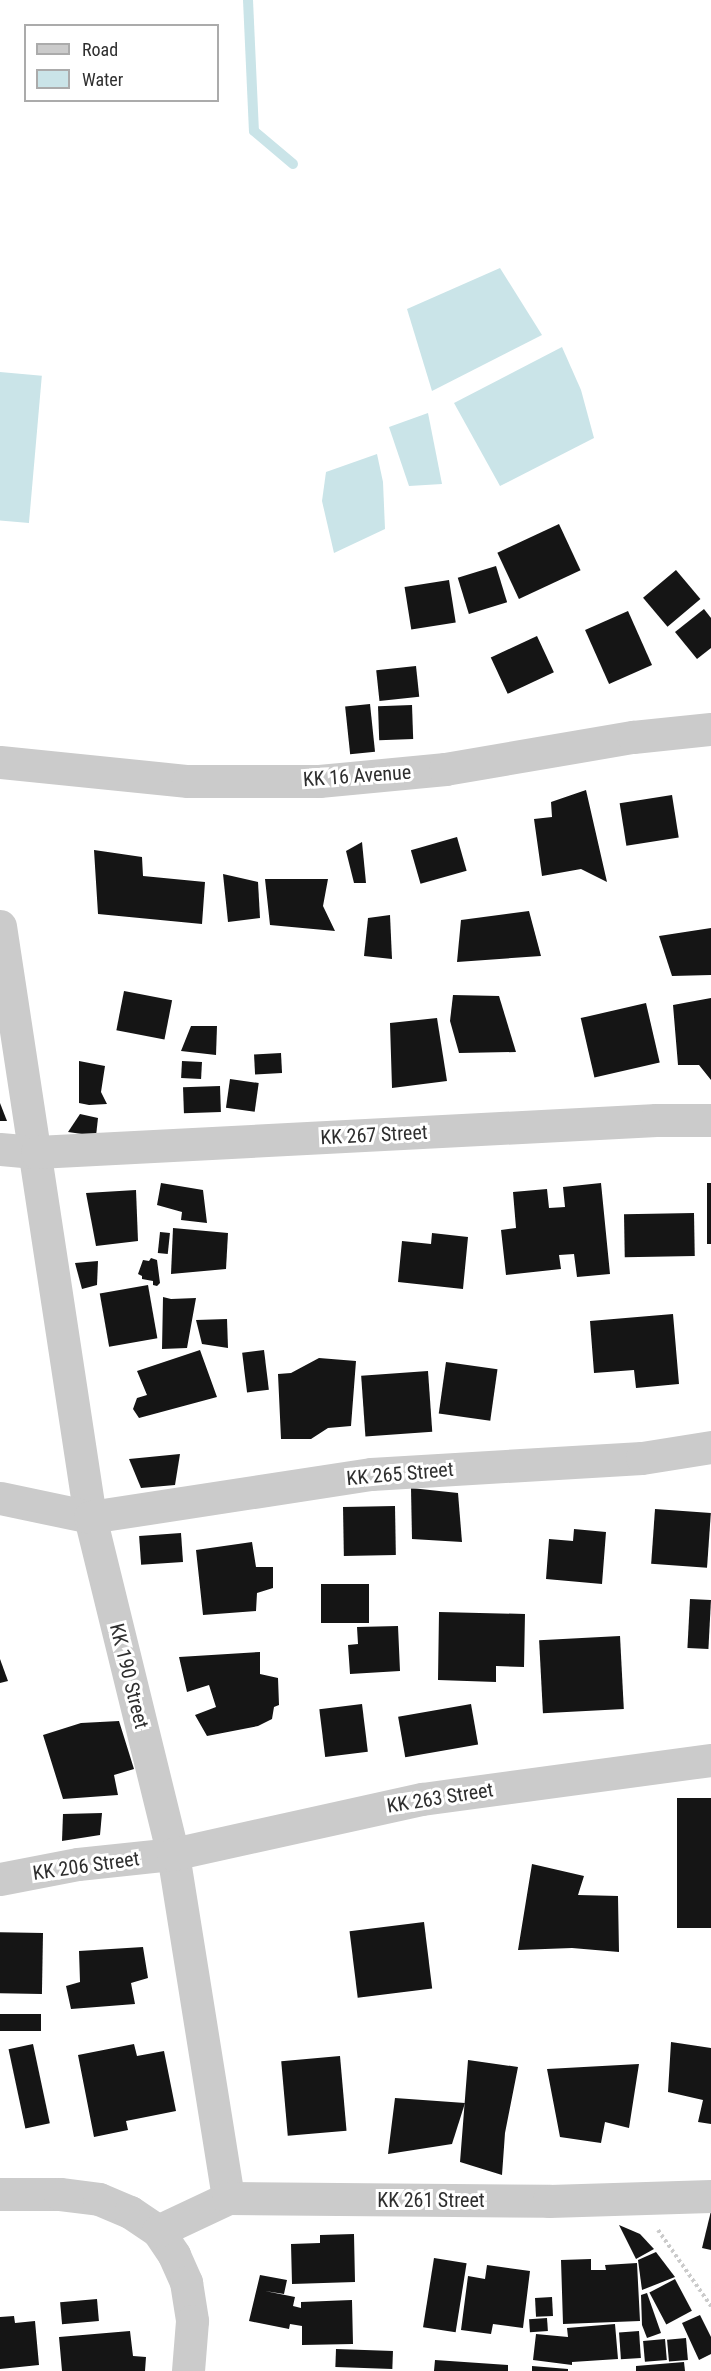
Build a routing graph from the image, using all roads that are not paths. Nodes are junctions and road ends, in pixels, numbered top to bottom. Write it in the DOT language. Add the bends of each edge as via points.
graph roads {
  1 [pos="711,729"];
  2 [pos="0,762"];
  3 [pos="0,926"];
  4 [pos="711,1120"];
  5 [pos="0,1149"];
  6 [pos="37,1152"];
  7 [pos="711,1447"];
  8 [pos="0,1498"];
  9 [pos="90,1517"];
  10 [pos="711,1760"];
  11 [pos="173,1854"];
  12 [pos="0,1879"];
  13 [pos="0,2194"];
  14 [pos="711,2196"];
  15 [pos="228,2198"];
  16 [pos="166,2243"];
  17 [pos="188,2371"];
  1 -- 2 [label="street, KK 16 Avenue" via="633,737 446,769 319,781 188,781"];
  3 -- 6 [label="street, KK 190 Street"];
  4 -- 6 [label="street, KK 267 Street"];
  5 -- 6 [label="street, KK 267 Street"];
  6 -- 9 [label="street, KK 190 Street"];
  7 -- 9 [label="street, KK 265 Street" via="642,1458 371,1474"];
  8 -- 9 [label="street"];
  9 -- 11 [label="street, KK 190 Street"];
  10 -- 11 [label="street, KK 263 Street" via="422,1799"];
  11 -- 12 [label="street, KK 206 Street" via="78,1864"];
  11 -- 15 [label="street, KK 190 Street"];
  13 -- 16 [label="street" via="60,2194 99,2199 130,2212"];
  14 -- 15 [label="street, KK 261 Street" via="549,2201"];
  15 -- 16 [label="street, KK 261 Street"];
  16 -- 17 [label="street" via="186,2282 192,2321"];
}
